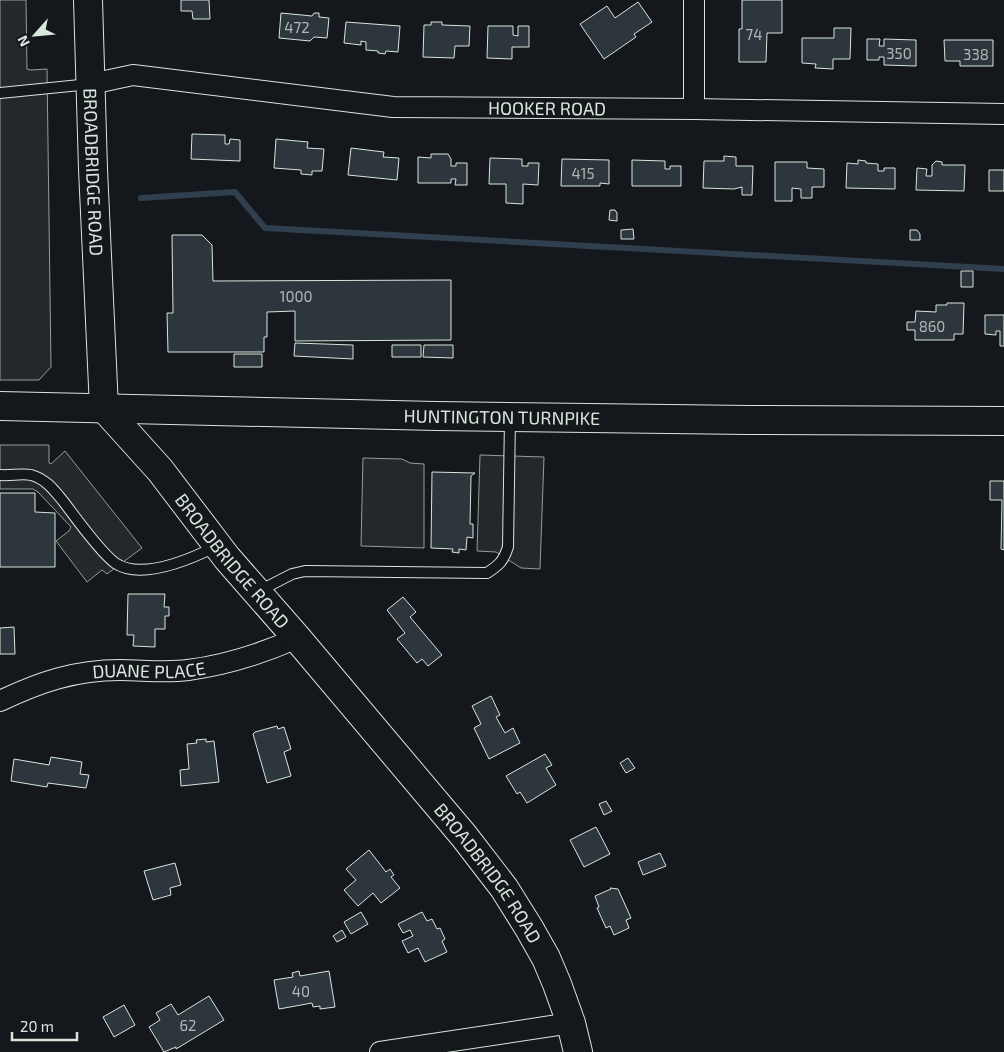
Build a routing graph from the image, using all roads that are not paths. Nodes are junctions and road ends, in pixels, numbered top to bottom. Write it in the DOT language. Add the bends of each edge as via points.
graph roads {
  1 [pos="88,0"];
  2 [pos="694,0"];
  3 [pos="92,84"];
  4 [pos="0,93"];
  5 [pos="694,109"];
  6 [pos="1004,114"];
  7 [pos="0,406"];
  8 [pos="104,408"];
  9 [pos="510,417"];
  10 [pos="1004,421"];
  11 [pos="0,475"];
  12 [pos="218,545"];
  13 [pos="257,592"];
  14 [pos="297,638"];
  15 [pos="0,701"];
  16 [pos="571,1023"];
  17 [pos="380,1052"];
  18 [pos="578,1052"];
  1 -- 3 [label="main road, BROADBRIDGE ROAD"];
  2 -- 5 [label="street"];
  3 -- 4 [label="lane"];
  3 -- 5 [label="street, HOOKER ROAD" via="133,75 393,107"];
  3 -- 8 [label="main road, BROADBRIDGE ROAD"];
  5 -- 6 [label="street, HOOKER ROAD"];
  7 -- 8 [label="main road, HUNTINGTON TURNPIKE"];
  8 -- 9 [label="main road, HUNTINGTON TURNPIKE"];
  8 -- 12 [label="main road, BROADBRIDGE ROAD" via="160,470"];
  9 -- 10 [label="main road, HUNTINGTON TURNPIKE"];
  9 -- 13 [label="lane" via="508,547 497,567 487,573 305,571"];
  11 -- 12 [label="lane" via="30,475 48,483 100,547 114,562 127,568 164,567 187,561"];
  12 -- 13 [label="main road, BROADBRIDGE ROAD"];
  13 -- 14 [label="main road, BROADBRIDGE ROAD"];
  14 -- 15 [label="street, DUANE PLACE" via="230,663 186,671 78,673 48,681"];
  14 -- 16 [label="main road, BROADBRIDGE ROAD" via="504,888 546,958"];
  16 -- 17 [label="street"];
  16 -- 18 [label="main road, BROADBRIDGE ROAD"];
}
